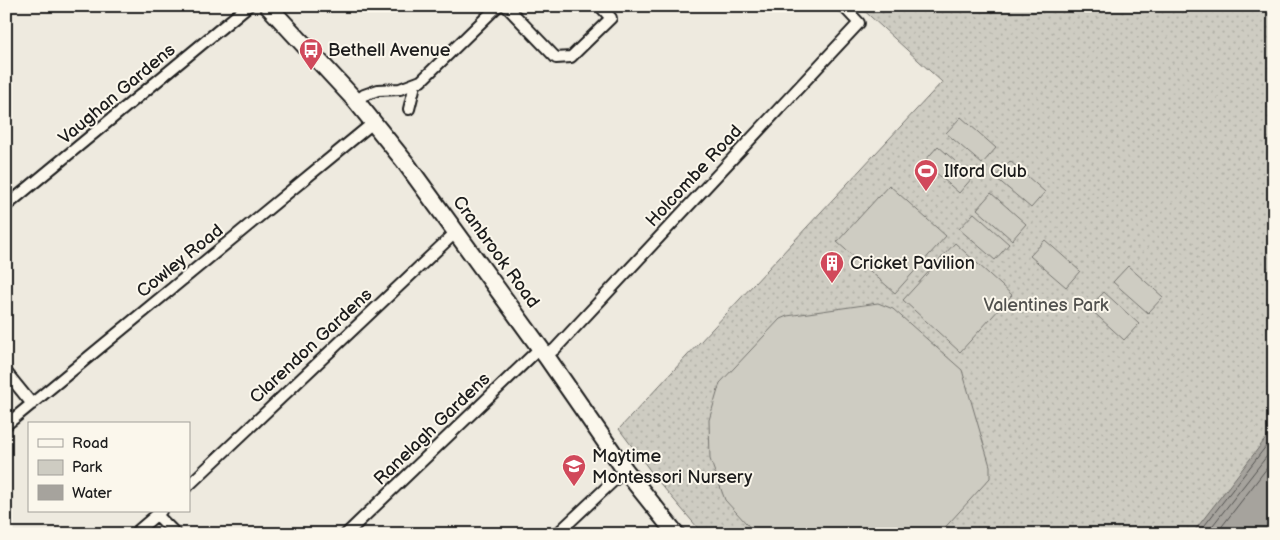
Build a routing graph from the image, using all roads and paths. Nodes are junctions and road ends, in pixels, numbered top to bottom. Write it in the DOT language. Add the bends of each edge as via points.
graph roads {
  1 [pos="248,6"];
  2 [pos="268,6"];
  3 [pos="498,6"];
  4 [pos="506,6"];
  5 [pos="600,6"];
  6 [pos="843,6"];
  7 [pos="415,84"];
  8 [pos="356,101"];
  9 [pos="409,109"];
  10 [pos="374,122"];
  11 [pos="6,206"];
  12 [pos="456,232"];
  13 [pos="543,352"];
  14 [pos="6,372"];
  15 [pos="32,404"];
  16 [pos="6,425"];
  17 [pos="625,470"];
  18 [pos="190,484"];
  19 [pos="159,513"];
  20 [pos="134,534"];
  21 [pos="176,534"];
  22 [pos="346,534"];
  23 [pos="557,534"];
  24 [pos="676,534"];
  1 -- 11 [label="street, Vaughan Gardens"];
  2 -- 8 [label="main road, Cranbrook Road"];
  3 -- 7 [label="street"];
  4 -- 5 [label="street" via="556,58 571,57 611,18"];
  6 -- 13 [label="street, Holcombe Road" via="860,22"];
  7 -- 8 [label="street" via="400,89 378,90"];
  7 -- 9 [label="street"];
  8 -- 10 [label="main road, Cranbrook Road"];
  10 -- 12 [label="main road, Cranbrook Road"];
  10 -- 15 [label="street, Cowley Road"];
  12 -- 13 [label="main road, Cranbrook Road"];
  12 -- 18 [label="street, Clarendon Gardens"];
  13 -- 17 [label="main road, Cranbrook Road"];
  13 -- 22 [label="street, Ranelagh Gardens"];
  14 -- 15 [label="street"];
  15 -- 16 [label="street, Cowley Road"];
  17 -- 23 [label="street"];
  17 -- 24 [label="main road, Cranbrook Road"];
  19 -- 20 [label="street"];
  19 -- 21 [label="street"];
}
